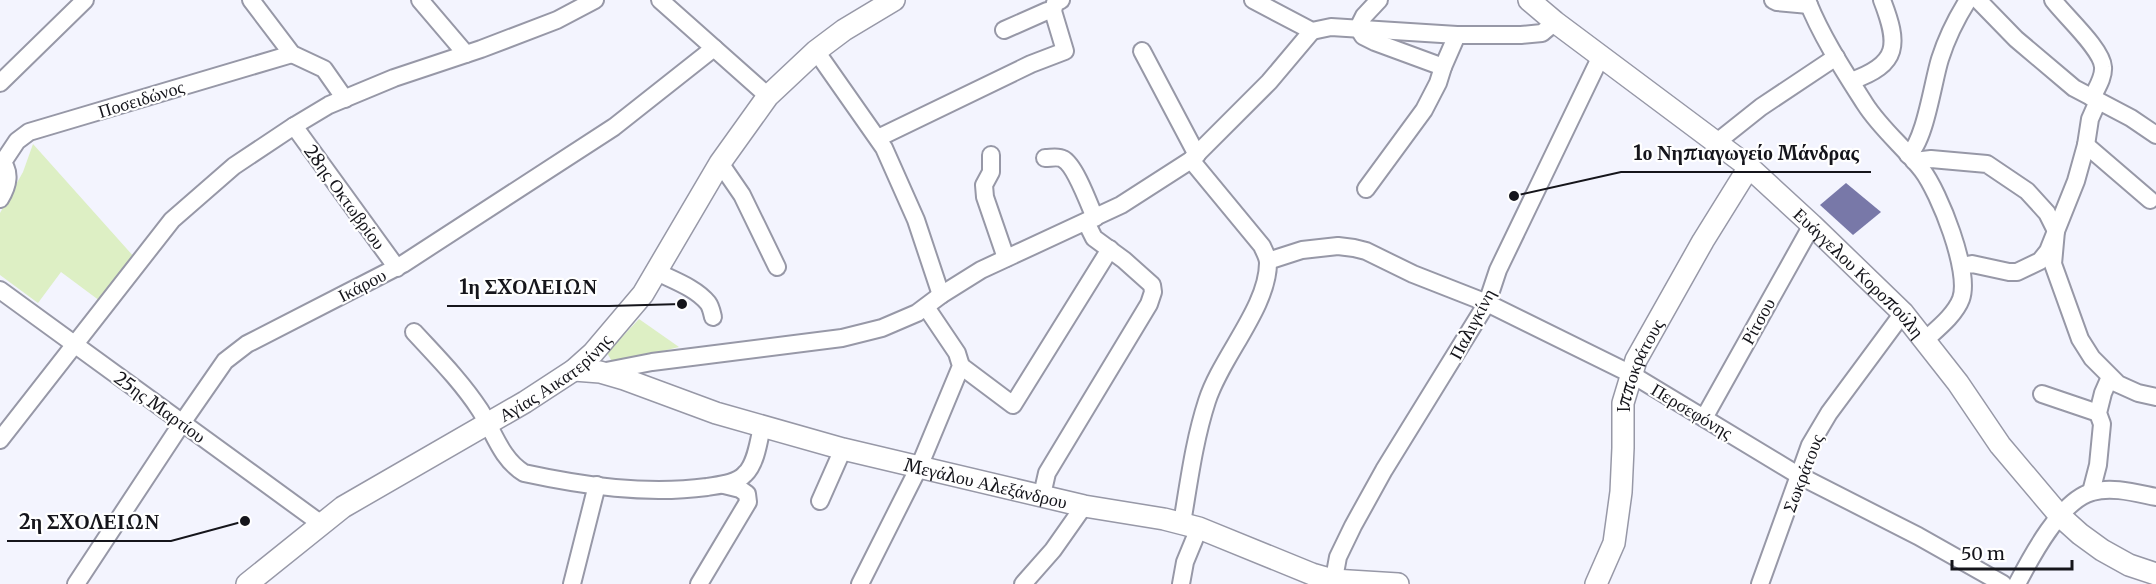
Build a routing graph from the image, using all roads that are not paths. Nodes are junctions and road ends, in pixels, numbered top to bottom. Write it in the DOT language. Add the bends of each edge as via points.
graph roads {
  1 [pos="85,0"];
  2 [pos="251,0"];
  3 [pos="420,0"];
  4 [pos="595,0"];
  5 [pos="660,0"];
  6 [pos="894,0"];
  7 [pos="1253,0"];
  8 [pos="1380,0"];
  9 [pos="1529,0"];
  10 [pos="1773,0"];
  11 [pos="1882,0"];
  12 [pos="1968,0"];
  13 [pos="1978,0"];
  14 [pos="1808,3"];
  15 [pos="2059,3"];
  16 [pos="1057,5"];
  17 [pos="1555,22"];
  18 [pos="1358,28"];
  19 [pos="1004,30"];
  20 [pos="1312,31"];
  21 [pos="1457,34"];
  22 [pos="714,48"];
  23 [pos="816,51"];
  24 [pos="1142,51"];
  25 [pos="291,54"];
  26 [pos="466,54"];
  27 [pos="1601,56"];
  28 [pos="1836,57"];
  29 [pos="1443,66"];
  30 [pos="1851,81"];
  31 [pos="0,83"];
  32 [pos="768,96"];
  33 [pos="345,99"];
  34 [pos="2095,100"];
  35 [pos="294,126"];
  36 [pos="2156,135"];
  37 [pos="878,138"];
  38 [pos="1717,142"];
  39 [pos="2086,145"];
  40 [pos="991,155"];
  41 [pos="1045,158"];
  42 [pos="1194,158"];
  43 [pos="1911,158"];
  44 [pos="2,161"];
  45 [pos="720,162"];
  46 [pos="1749,167"];
  47 [pos="1366,189"];
  48 [pos="0,199"];
  49 [pos="2150,200"];
  50 [pos="1091,220"];
  51 [pos="1812,225"];
  52 [pos="2056,231"];
  53 [pos="1110,249"];
  54 [pos="1006,258"];
  55 [pos="1268,261"];
  56 [pos="1961,266"];
  57 [pos="777,267"];
  58 [pos="397,268"];
  59 [pos="657,272"];
  60 [pos="0,290"];
  61 [pos="940,295"];
  62 [pos="1487,303"];
  63 [pos="927,307"];
  64 [pos="1903,313"];
  65 [pos="713,317"];
  66 [pos="414,332"];
  67 [pos="1925,340"];
  68 [pos="75,344"];
  69 [pos="961,366"];
  70 [pos="574,370"];
  71 [pos="600,372"];
  72 [pos="1631,375"];
  73 [pos="2110,377"];
  74 [pos="2042,394"];
  75 [pos="2152,394"];
  76 [pos="2098,412"];
  77 [pos="1704,418"];
  78 [pos="182,423"];
  79 [pos="488,425"];
  80 [pos="762,426"];
  81 [pos="0,440"];
  82 [pos="843,449"];
  83 [pos="919,467"];
  84 [pos="1798,475"];
  85 [pos="597,485"];
  86 [pos="724,485"];
  87 [pos="2091,492"];
  88 [pos="1042,495"];
  89 [pos="2156,497"];
  90 [pos="820,501"];
  91 [pos="1084,506"];
  92 [pos="2060,516"];
  93 [pos="320,523"];
  94 [pos="1191,526"];
  95 [pos="2156,574"];
  96 [pos="1333,582"];
  97 [pos="76,584"];
  98 [pos="247,584"];
  99 [pos="572,584"];
  100 [pos="699,584"];
  101 [pos="860,584"];
  102 [pos="1023,584"];
  103 [pos="1181,584"];
  104 [pos="1398,584"];
  105 [pos="1596,584"];
  106 [pos="1760,584"];
  107 [pos="2003,584"];
  108 [pos="2017,584"];
  1 -- 31 [label="street"];
  2 -- 25 [label="street"];
  3 -- 26 [label="street"];
  4 -- 26 [label="street" via="557,20"];
  5 -- 22 [label="street"];
  6 -- 23 [label="street, Αγίας Αικατερίνης"];
  7 -- 20 [label="street"];
  8 -- 18 [label="street"];
  9 -- 17 [label="street, Ευάγγελου Κοροπούλη"];
  10 -- 14 [label="street"];
  11 -- 30 [label="street" via="1891,24 1893,50 1878,67"];
  12 -- 43 [label="street" via="1950,32"];
  13 -- 34 [label="street" via="2048,67"];
  14 -- 28 [label="street"];
  15 -- 34 [label="street" via="2100,58 2102,77"];
  16 -- 19 [label="street"];
  16 -- 37 [label="street" via="1065,51"];
  17 -- 21 [label="street" via="1542,33"];
  17 -- 27 [label="street, Ευάγγελου Κοροπούλη"];
  18 -- 20 [label="street"];
  18 -- 21 [label="street"];
  18 -- 29 [label="street" via="1375,42"];
  20 -- 42 [label="street" via="1269,82"];
  21 -- 29 [label="street"];
  22 -- 32 [label="street"];
  22 -- 58 [label="street, Ικάρου" via="614,127"];
  23 -- 32 [label="street, Αγίας Αικατερίνης"];
  23 -- 37 [label="street"];
  24 -- 42 [label="street"];
  25 -- 33 [label="street" via="324,69"];
  25 -- 44 [label="street, Ποσειδώνος" via="29,132"];
  26 -- 33 [label="street"];
  27 -- 38 [label="street, Ευάγγελου Κοροπούλη"];
  27 -- 62 [label="street, Παλιγκίνη" via="1498,270"];
  28 -- 30 [label="street"];
  28 -- 38 [label="street"];
  29 -- 47 [label="street" via="1424,110"];
  30 -- 43 [label="street" via="1883,128"];
  32 -- 45 [label="street, Αγίας Αικατερίνης"];
  33 -- 35 [label="street"];
  34 -- 36 [label="street"];
  34 -- 39 [label="street"];
  35 -- 58 [label="street, 28ης Οκτωβρίου"];
  35 -- 68 [label="street" via="234,166 172,220"];
  37 -- 61 [label="street" via="916,220"];
  38 -- 46 [label="street, Ευάγγελου Κοροπούλη"];
  39 -- 49 [label="street"];
  39 -- 52 [label="street"];
  40 -- 54 [label="street" via="985,197"];
  41 -- 50 [label="street" via="1067,162"];
  42 -- 50 [label="street"];
  42 -- 55 [label="street" via="1262,246"];
  43 -- 52 [label="street" via="1987,164 2026,191 2047,213"];
  43 -- 56 [label="street" via="1931,184"];
  44 -- 48 [label="street" via="8,180"];
  45 -- 57 [label="street" via="742,195"];
  45 -- 59 [label="street, Αγίας Αικατερίνης"];
  46 -- 51 [label="street, Ευάγγελου Κοροπούλη"];
  46 -- 72 [label="street, Ιπποκράτους" via="1698,250"];
  50 -- 53 [label="street" via="1094,238"];
  50 -- 54 [label="street"];
  51 -- 64 [label="street, Ευάγγελου Κοροπούλη"];
  51 -- 77 [label="street, Ρίτσου"];
  52 -- 56 [label="street" via="2040,261 2017,272 1972,264"];
  52 -- 73 [label="street" via="2053,264 2080,339"];
  53 -- 69 [label="street" via="1013,405"];
  53 -- 88 [label="street" via="1152,285 1153,292 1047,473"];
  54 -- 61 [label="street"];
  55 -- 62 [label="street, Περσεφόνης" via="1322,247 1360,250"];
  55 -- 94 [label="street" via="1258,304 1220,369 1207,400 1195,443"];
  56 -- 67 [label="street" via="1964,287 1960,301"];
  58 -- 78 [label="street, Ικάρου" via="247,344 225,361"];
  59 -- 65 [label="street" via="700,296 709,304"];
  59 -- 70 [label="street, Αγίας Αικατερίνης" via="621,322"];
  60 -- 68 [label="street, 25ης Μαρτίου"];
  61 -- 63 [label="street"];
  62 -- 72 [label="street, Περσεφόνης"];
  62 -- 96 [label="street, Παλιγκίνη" via="1384,470 1338,557"];
  63 -- 69 [label="street" via="957,352"];
  63 -- 71 [label="street" via="882,328 842,338"];
  64 -- 67 [label="street, Ευάγγελου Κοροπούλη"];
  64 -- 84 [label="street, Σωκράτους" via="1829,412"];
  66 -- 79 [label="street" via="452,373"];
  67 -- 92 [label="street, Ευάγγελου Κοροπούλη" via="2000,445"];
  68 -- 78 [label="street, 25ης Μαρτίου"];
  68 -- 81 [label="street"];
  69 -- 83 [label="street"];
  70 -- 71 [label="street, Μεγάλου Αλεξάνδρου"];
  70 -- 79 [label="street, Αγίας Αικατερίνης"];
  71 -- 80 [label="street, Μεγάλου Αλεξάνδρου"];
  72 -- 77 [label="street, Περσεφόνης"];
  72 -- 105 [label="street, Ιπποκράτους" via="1623,404 1621,492 1614,543"];
  73 -- 75 [label="street" via="2118,384"];
  73 -- 76 [label="street"];
  74 -- 76 [label="street"];
  76 -- 87 [label="street" via="2102,424"];
  77 -- 84 [label="street, Περσεφόνης"];
  78 -- 93 [label="street, 25ης Μαρτίου"];
  78 -- 97 [label="street, Ικάρου"];
  79 -- 85 [label="street" via="513,466 524,474"];
  79 -- 93 [label="street, Αγίας Αικατερίνης"];
  80 -- 82 [label="street, Μεγάλου Αλεξάνδρου"];
  80 -- 86 [label="street" via="746,474"];
  82 -- 83 [label="street, Μεγάλου Αλεξάνδρου"];
  82 -- 90 [label="street"];
  83 -- 88 [label="street, Μεγάλου Αλεξάνδρου"];
  83 -- 101 [label="street"];
  84 -- 106 [label="street, Σωκράτους"];
  84 -- 107 [label="street, Περσεφόνης"];
  85 -- 86 [label="street" via="654,492"];
  85 -- 99 [label="street"];
  86 -- 100 [label="street" via="740,489 747,494 748,502"];
  87 -- 89 [label="street" via="2108,489"];
  87 -- 92 [label="street" via="2079,496"];
  88 -- 91 [label="street, Μεγάλου Αλεξάνδρου"];
  91 -- 94 [label="street, Μεγάλου Αλεξάνδρου"];
  91 -- 102 [label="street"];
  92 -- 95 [label="street, Ευάγγελου Κοροπούλη" via="2102,550"];
  92 -- 108 [label="street" via="2040,541"];
  93 -- 98 [label="street, Αγίας Αικατερίνης"];
  94 -- 96 [label="street, Μεγάλου Αλεξάνδρου"];
  94 -- 103 [label="street"];
  96 -- 104 [label="street, Μεγάλου Αλεξάνδρου"];
}
